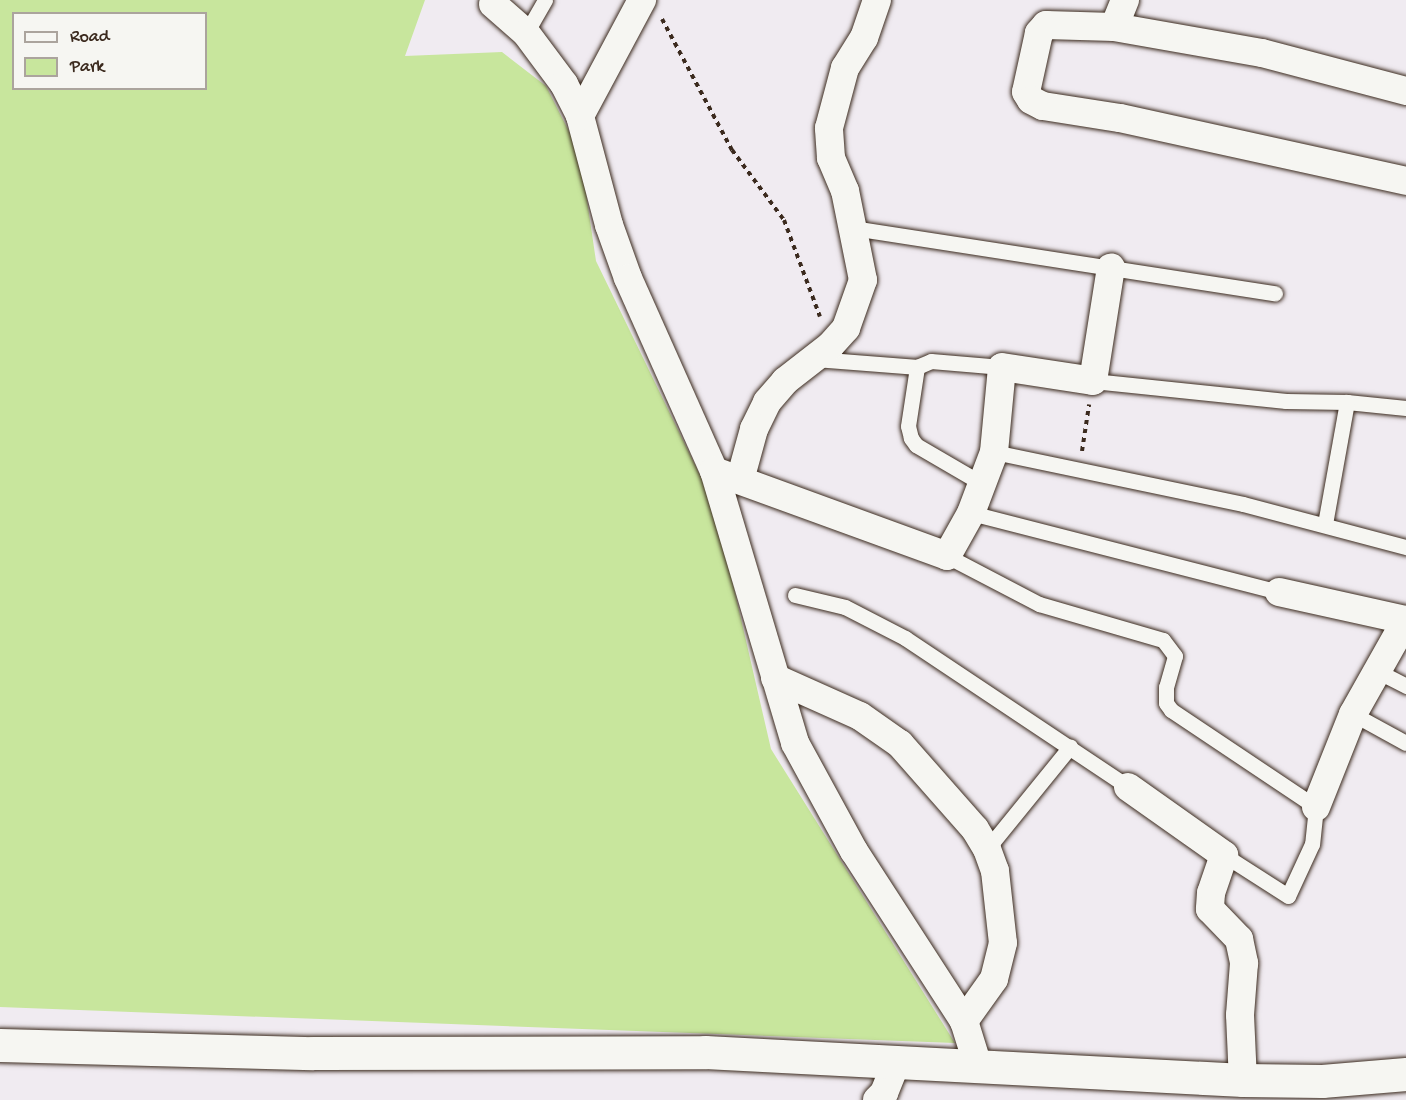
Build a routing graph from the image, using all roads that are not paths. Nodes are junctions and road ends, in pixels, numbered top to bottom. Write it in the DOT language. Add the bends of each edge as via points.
graph roads {
  1 [pos="545,0"];
  2 [pos="877,0"];
  3 [pos="1125,0"];
  4 [pos="493,4"];
  5 [pos="651,8"];
  6 [pos="1114,27"];
  7 [pos="526,33"];
  8 [pos="1406,91"];
  9 [pos="580,116"];
  10 [pos="1406,181"];
  11 [pos="853,228"];
  12 [pos="1111,267"];
  13 [pos="1275,293"];
  14 [pos="822,352"];
  15 [pos="917,367"];
  16 [pos="1002,367"];
  17 [pos="1093,381"];
  18 [pos="1347,402"];
  19 [pos="1406,408"];
  20 [pos="994,452"];
  21 [pos="727,475"];
  22 [pos="981,483"];
  23 [pos="971,513"];
  24 [pos="1325,524"];
  25 [pos="1406,547"];
  26 [pos="947,556"];
  27 [pos="1279,592"];
  28 [pos="795,595"];
  29 [pos="1406,620"];
  30 [pos="1377,670"];
  31 [pos="775,678"];
  32 [pos="1406,686"];
  33 [pos="1353,714"];
  34 [pos="1406,743"];
  35 [pos="1070,747"];
  36 [pos="1128,787"];
  37 [pos="1316,807"];
  38 [pos="987,849"];
  39 [pos="1224,855"];
  40 [pos="964,1021"];
  41 [pos="0,1045"];
  42 [pos="897,1061"];
  43 [pos="978,1066"];
  44 [pos="1406,1074"];
  45 [pos="1253,1086"];
  46 [pos="1323,1090"];
  47 [pos="883,1098"];
  1 -- 7 [label="lane"];
  2 -- 11 [label="street" via="864,38 845,68 829,128 831,158"];
  3 -- 6 [label="street"];
  4 -- 7 [label="street"];
  5 -- 9 [label="street"];
  6 -- 8 [label="street" via="1262,53"];
  6 -- 10 [label="street" via="1046,25 1039,33 1026,92 1031,100 1042,106 1132,121"];
  7 -- 9 [label="street" via="564,84"];
  9 -- 21 [label="street" via="609,225 628,278"];
  11 -- 12 [label="lane"];
  11 -- 14 [label="street" via="863,280 846,328"];
  12 -- 13 [label="lane"];
  12 -- 17 [label="street"];
  14 -- 15 [label="lane"];
  14 -- 21 [label="street" via="767,402"];
  15 -- 16 [label="lane" via="931,361"];
  15 -- 22 [label="lane" via="908,426 911,438 916,445"];
  16 -- 17 [label="street"];
  16 -- 20 [label="street"];
  17 -- 18 [label="lane" via="1286,401"];
  18 -- 19 [label="lane"];
  18 -- 24 [label="lane"];
  20 -- 22 [label="street"];
  20 -- 24 [label="lane"];
  21 -- 26 [label="street"];
  21 -- 31 [label="street"];
  22 -- 23 [label="street"];
  23 -- 26 [label="street"];
  23 -- 27 [label="lane"];
  24 -- 25 [label="lane"];
  26 -- 37 [label="lane" via="1039,604 1163,640 1175,656 1166,687 1166,703 1171,710"];
  27 -- 29 [label="street"];
  28 -- 35 [label="lane" via="845,607 896,633"];
  29 -- 30 [label="street"];
  30 -- 32 [label="lane"];
  30 -- 33 [label="street"];
  31 -- 38 [label="street" via="860,716 900,744 975,829"];
  31 -- 40 [label="street" via="784,714 810,776"];
  33 -- 34 [label="lane"];
  33 -- 37 [label="street"];
  35 -- 36 [label="lane"];
  35 -- 38 [label="lane"];
  36 -- 39 [label="street"];
  37 -- 39 [label="lane" via="1312,844 1288,896"];
  38 -- 40 [label="street" via="995,871 1003,943 993,979"];
  39 -- 45 [label="street" via="1211,893 1210,909 1239,939 1244,963 1240,1015"];
  40 -- 43 [label="street"];
  41 -- 42 [label="street" via="313,1053 705,1052"];
  42 -- 43 [label="street"];
  42 -- 47 [label="street"];
  43 -- 45 [label="street"];
  44 -- 46 [label="street"];
  45 -- 46 [label="street"];
}
